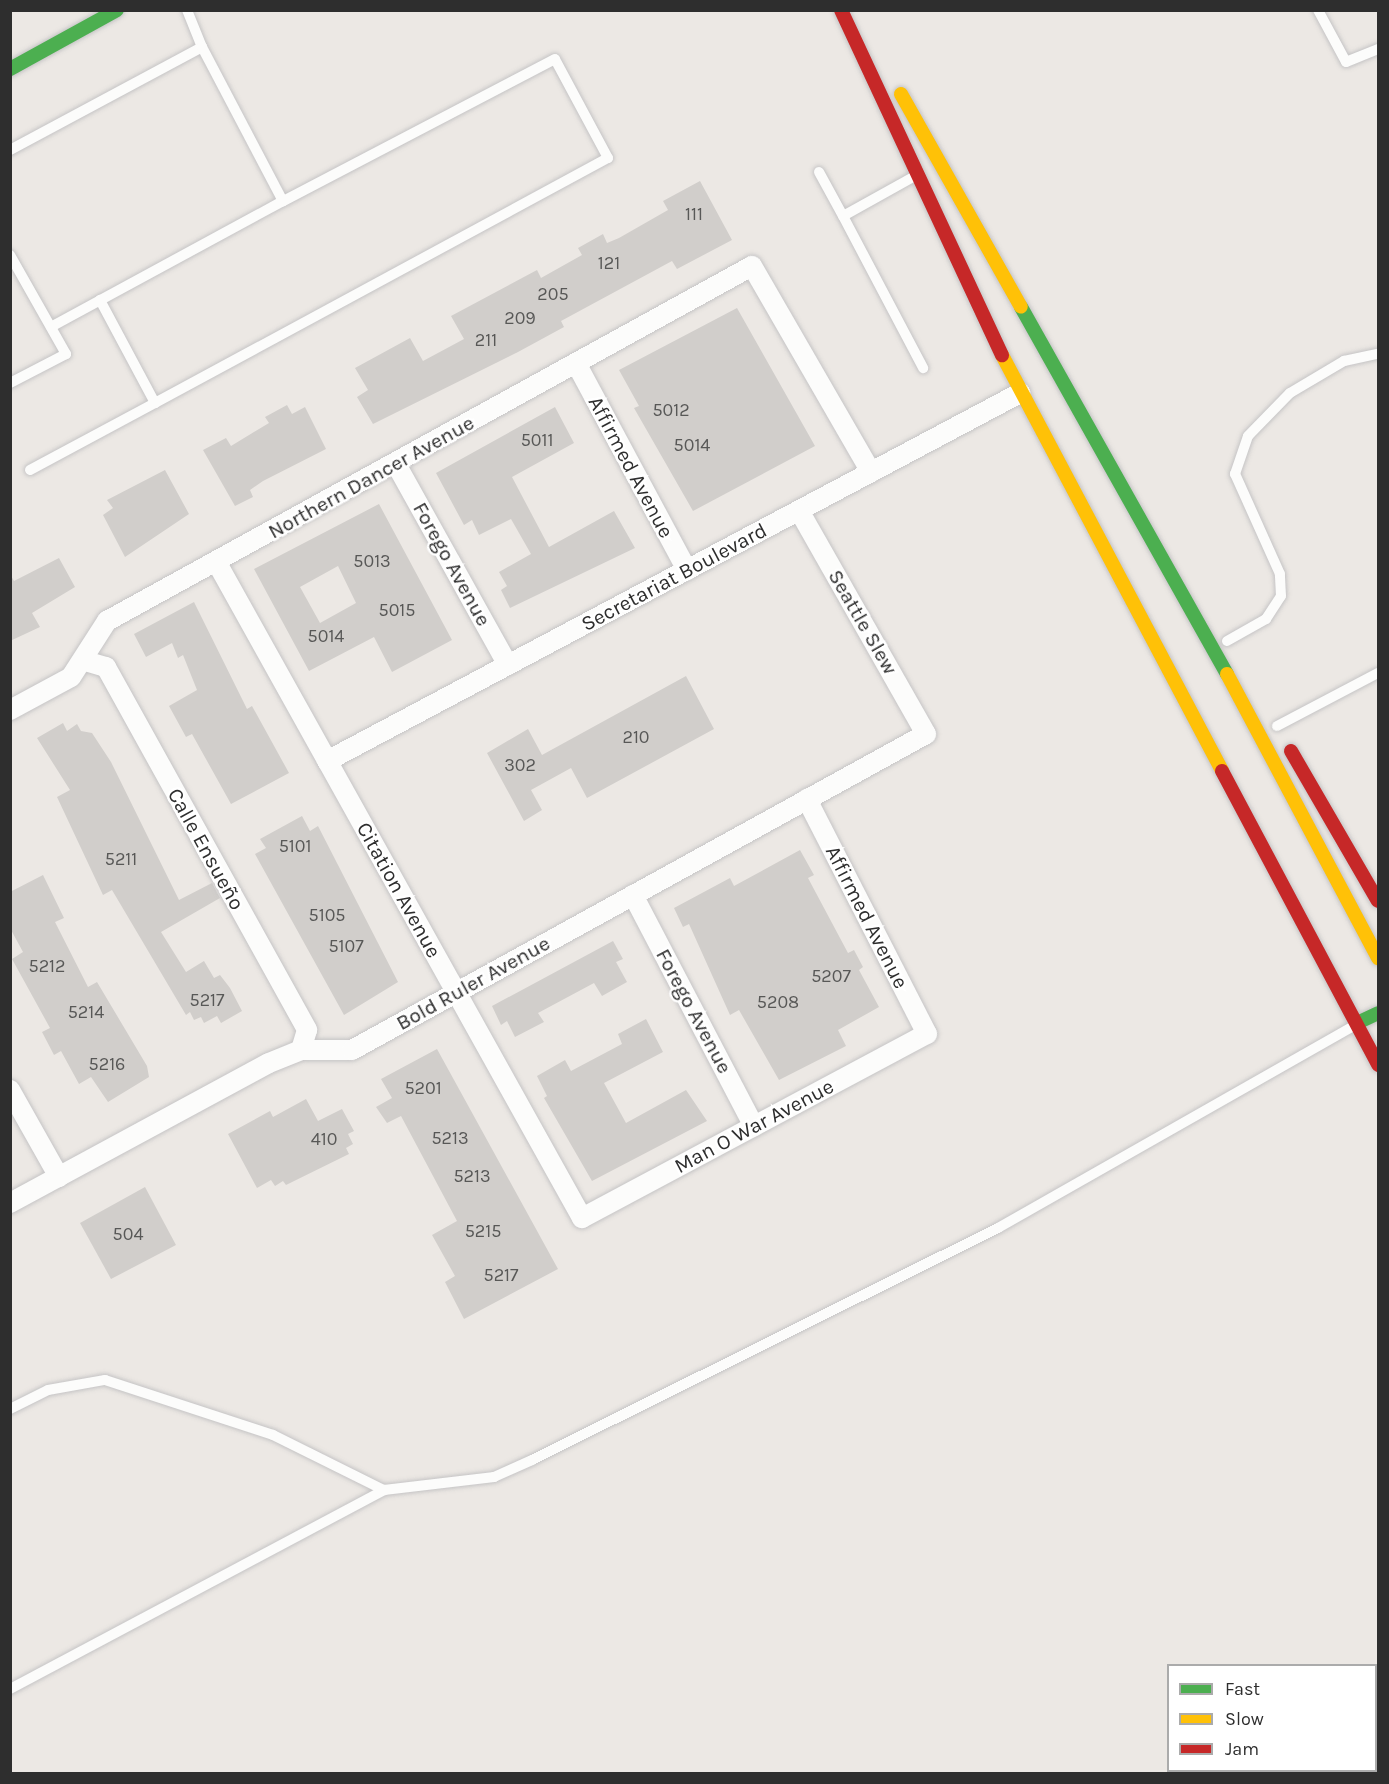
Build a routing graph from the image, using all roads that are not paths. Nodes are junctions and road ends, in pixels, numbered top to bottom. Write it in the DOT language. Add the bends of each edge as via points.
graph roads {
  1 [pos="117,10"];
  2 [pos="187,10"];
  3 [pos="841,10"];
  4 [pos="852,10"];
  5 [pos="1318,10"];
  6 [pos="202,47"];
  7 [pos="1378,49"];
  8 [pos="880,56"];
  9 [pos="10,69"];
  10 [pos="10,150"];
  11 [pos="819,172"];
  12 [pos="918,174"];
  13 [pos="977,197"];
  14 [pos="284,201"];
  15 [pos="843,216"];
  16 [pos="10,255"];
  17 [pos="100,300"];
  18 [pos="51,327"];
  19 [pos="1378,354"];
  20 [pos="576,363"];
  21 [pos="923,368"];
  22 [pos="10,383"];
  23 [pos="1020,393"];
  24 [pos="155,403"];
  25 [pos="396,464"];
  26 [pos="30,470"];
  27 [pos="871,472"];
  28 [pos="799,510"];
  29 [pos="217,563"];
  30 [pos="687,570"];
  31 [pos="1217,623"];
  32 [pos="1230,645"];
  33 [pos="85,661"];
  34 [pos="508,664"];
  35 [pos="1378,673"];
  36 [pos="10,710"];
  37 [pos="1274,721"];
  38 [pos="926,734"];
  39 [pos="327,761"];
  40 [pos="807,799"];
  41 [pos="633,895"];
  42 [pos="1378,901"];
  43 [pos="1378,958"];
  44 [pos="456,993"];
  45 [pos="1378,1013"];
  46 [pos="1358,1023"];
  47 [pos="927,1034"];
  48 [pos="300,1050"];
  49 [pos="1378,1065"];
  50 [pos="10,1090"];
  51 [pos="754,1126"];
  52 [pos="59,1177"];
  53 [pos="10,1203"];
  54 [pos="582,1218"];
  55 [pos="10,1409"];
  56 [pos="384,1490"];
  57 [pos="10,1689"];
  1 -- 9 [label="main road"];
  2 -- 6 [label="lane"];
  3 -- 12 [label="main road"];
  4 -- 8 [label="main road"];
  5 -- 7 [label="lane" via="1346,62"];
  6 -- 10 [label="lane"];
  6 -- 14 [label="lane"];
  11 -- 15 [label="lane"];
  12 -- 15 [label="lane"];
  12 -- 23 [label="main road"];
  13 -- 43 [label="main road" via="892,75 1198,620"];
  14 -- 17 [label="lane"];
  14 -- 24 [label="lane" via="555,59 608,158"];
  15 -- 21 [label="lane"];
  16 -- 18 [label="lane"];
  17 -- 18 [label="lane"];
  17 -- 24 [label="lane"];
  18 -- 22 [label="lane" via="66,354"];
  19 -- 32 [label="lane" via="1344,361 1290,393 1248,436 1235,474 1280,574 1281,596 1266,619"];
  20 -- 25 [label="street, Northern Dancer Avenue"];
  20 -- 27 [label="street, Northern Dancer Avenue" via="752,266"];
  20 -- 30 [label="street, Affirmed Avenue"];
  23 -- 27 [label="street, Secretariat Boulevard"];
  23 -- 46 [label="main road"];
  24 -- 26 [label="lane"];
  25 -- 29 [label="street, Northern Dancer Avenue"];
  25 -- 34 [label="street, Forego Avenue"];
  27 -- 28 [label="street, Secretariat Boulevard"];
  28 -- 30 [label="street, Secretariat Boulevard"];
  28 -- 38 [label="street, Seattle Slew"];
  29 -- 33 [label="street, Northern Dancer Avenue" via="107,621"];
  29 -- 39 [label="street, Citation Avenue"];
  30 -- 34 [label="street, Secretariat Boulevard"];
  31 -- 32 [label="main road"];
  33 -- 36 [label="street, Northern Dancer Avenue" via="71,677"];
  33 -- 48 [label="street, Calle Ensueño" via="106,667 307,1030"];
  34 -- 39 [label="street, Secretariat Boulevard"];
  35 -- 37 [label="lane"];
  37 -- 42 [label="main road"];
  38 -- 40 [label="street, Bold Ruler Avenue"];
  39 -- 44 [label="street, Citation Avenue"];
  40 -- 41 [label="street, Bold Ruler Avenue"];
  40 -- 47 [label="street, Affirmed Avenue"];
  41 -- 44 [label="street, Bold Ruler Avenue"];
  41 -- 51 [label="street, Forego Avenue"];
  44 -- 48 [label="street, Bold Ruler Avenue" via="352,1050"];
  44 -- 54 [label="street, Citation Avenue"];
  45 -- 46 [label="main road"];
  46 -- 49 [label="main road"];
  46 -- 56 [label="lane" via="998,1228 532,1460 494,1477"];
  47 -- 51 [label="street, Man O War Avenue"];
  48 -- 52 [label="street, Bold Ruler Avenue"];
  50 -- 52 [label="street"];
  51 -- 54 [label="street, Man O War Avenue"];
  52 -- 53 [label="street, Bold Ruler Avenue"];
  55 -- 56 [label="lane" via="48,1390 105,1380 273,1435"];
  56 -- 57 [label="lane"];
}
